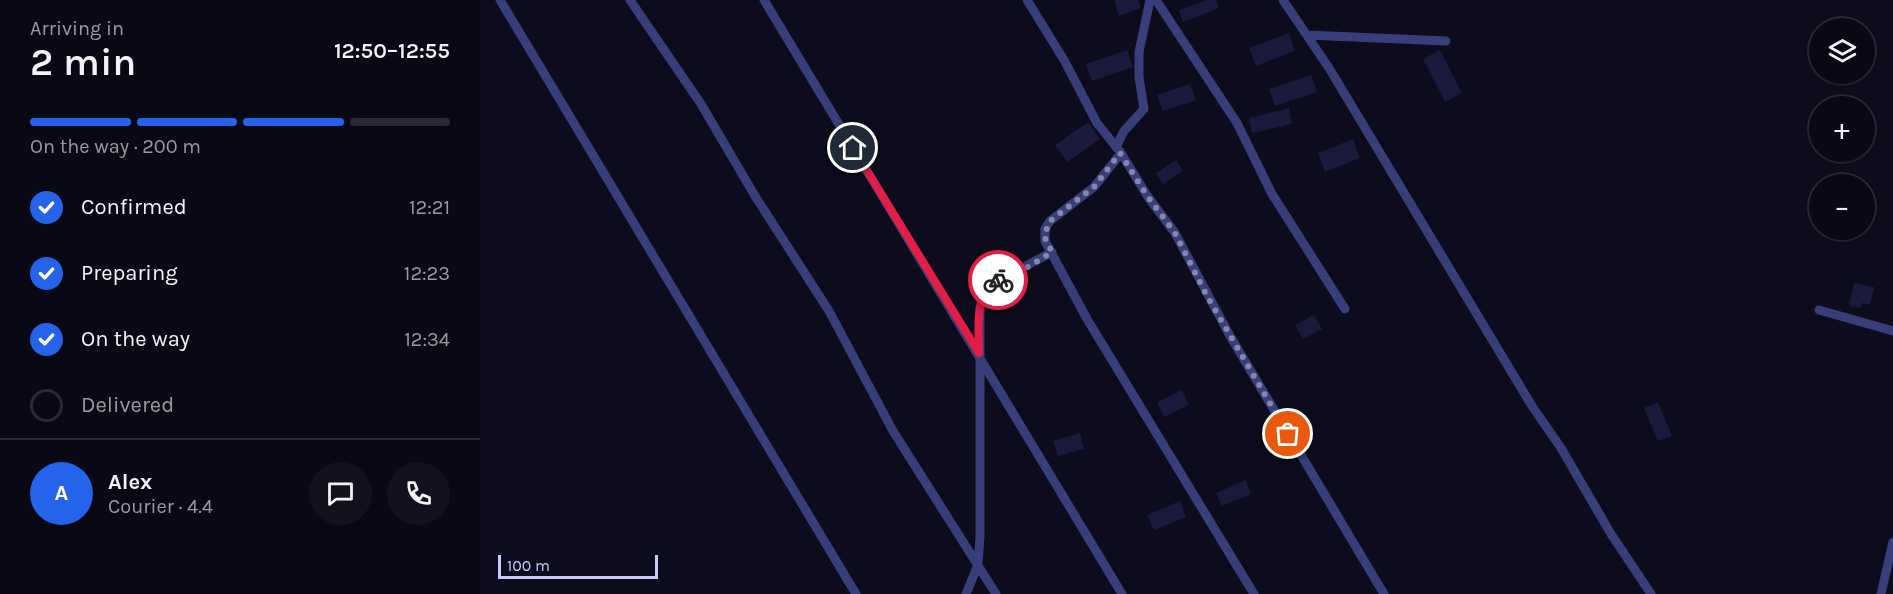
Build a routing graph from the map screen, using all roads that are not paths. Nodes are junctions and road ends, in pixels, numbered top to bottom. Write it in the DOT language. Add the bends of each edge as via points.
graph roads {
  1 [pos="500,0"];
  2 [pos="630,0"];
  3 [pos="764,0"];
  4 [pos="1027,0"];
  5 [pos="1150,0"];
  6 [pos="1156,0"];
  7 [pos="1283,0"];
  8 [pos="1306,35"];
  9 [pos="1446,40"];
  10 [pos="1118,150"];
  11 [pos="1052,252"];
  12 [pos="1344,309"];
  13 [pos="1820,310"];
  14 [pos="1893,331"];
  15 [pos="979,353"];
  16 [pos="1893,542"];
  17 [pos="978,564"];
  18 [pos="856,594"];
  19 [pos="966,594"];
  20 [pos="996,594"];
  21 [pos="1122,594"];
  22 [pos="1254,594"];
  23 [pos="1384,594"];
  24 [pos="1651,594"];
  25 [pos="1881,594"];
  1 -- 18 [label="street"];
  2 -- 17 [label="street" via="701,104 829,311 893,431"];
  3 -- 15 [label="street"];
  4 -- 10 [label="street" via="1096,123"];
  5 -- 10 [label="street" via="1139,52 1144,109 1124,131"];
  6 -- 12 [label="street" via="1237,123 1272,194"];
  7 -- 8 [label="street"];
  8 -- 9 [label="street"];
  8 -- 24 [label="street"];
  10 -- 11 [label="street" via="1094,187 1050,221 1044,236"];
  10 -- 23 [label="street" via="1175,233 1224,326"];
  11 -- 15 [label="street" via="988,286 980,307"];
  11 -- 22 [label="street" via="1098,338"];
  13 -- 14 [label="street"];
  15 -- 17 [label="street"];
  15 -- 21 [label="street"];
  16 -- 25 [label="street"];
  17 -- 19 [label="street"];
  17 -- 20 [label="street"];
}
